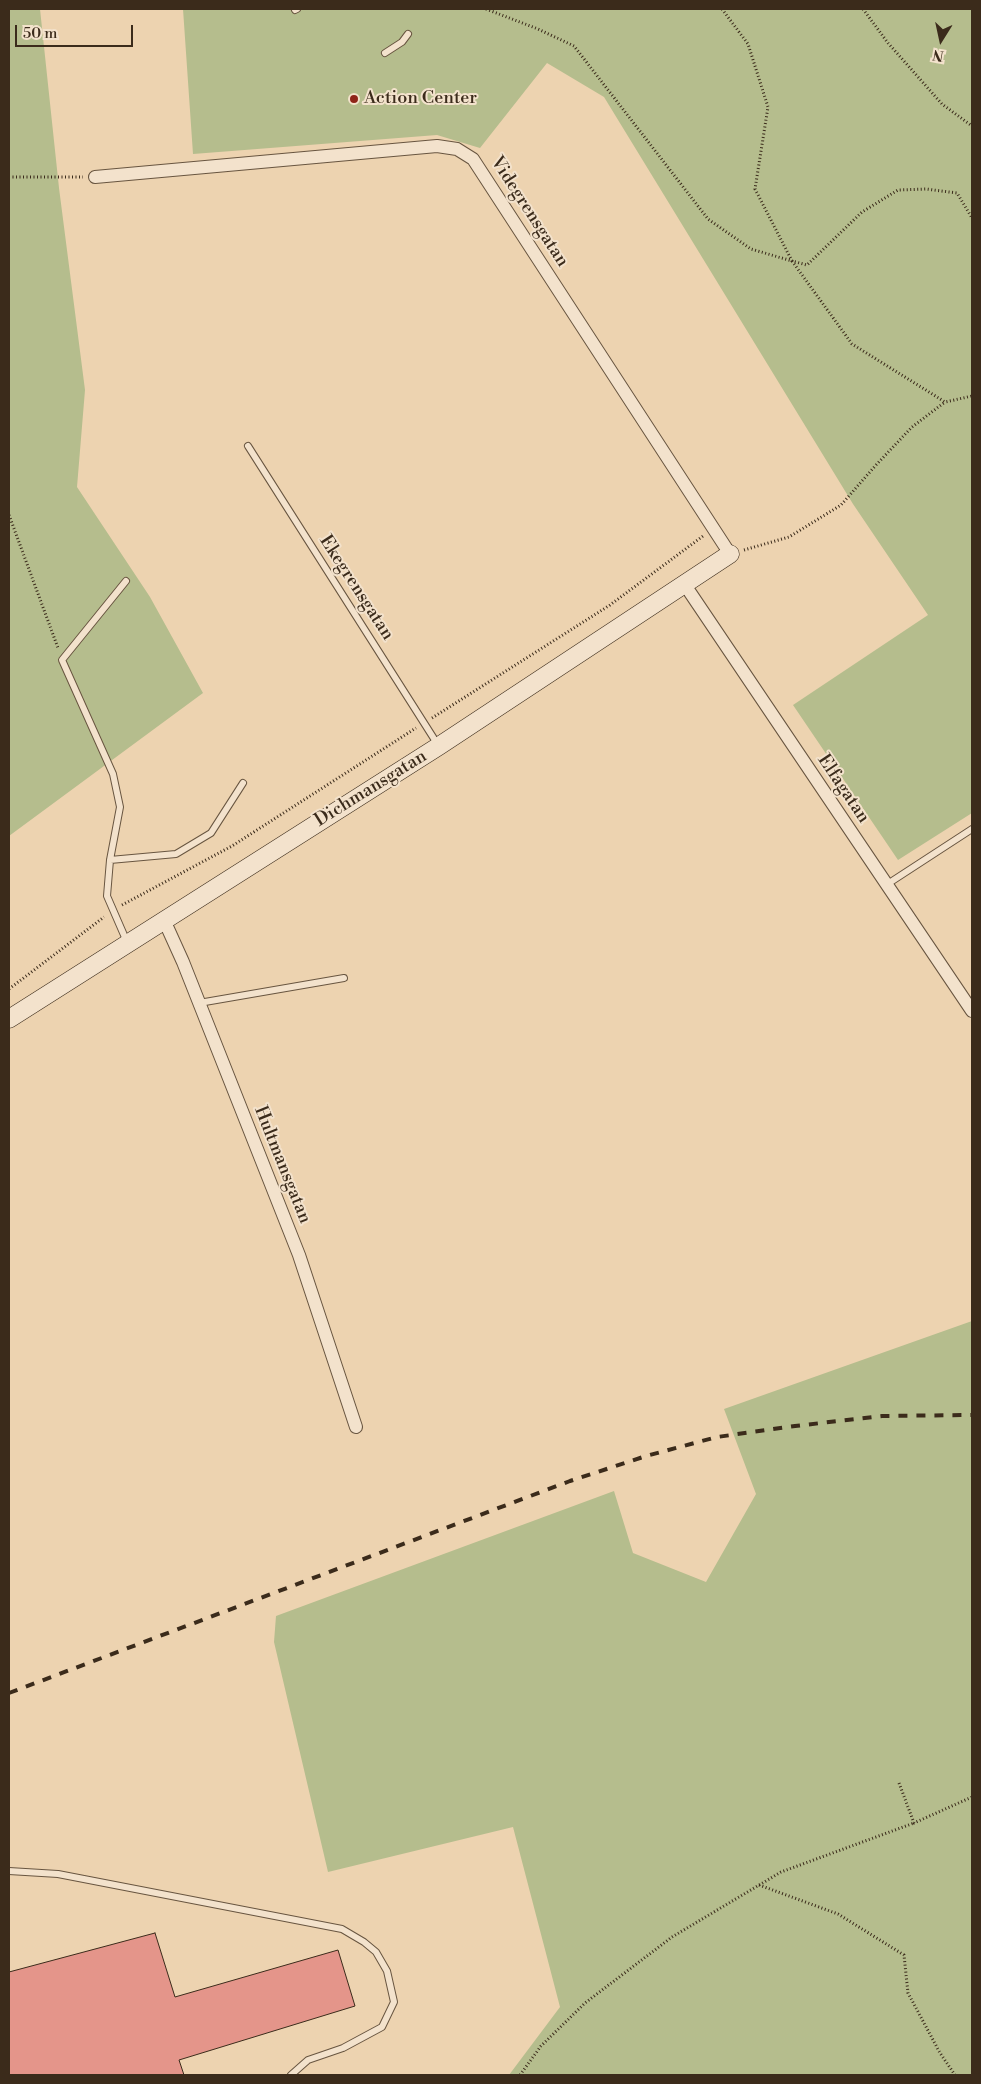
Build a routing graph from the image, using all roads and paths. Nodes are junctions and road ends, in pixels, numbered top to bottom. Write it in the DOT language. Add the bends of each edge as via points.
graph roads {
  1 [pos="486,9"];
  2 [pos="722,9"];
  3 [pos="863,9"];
  4 [pos="408,34"];
  5 [pos="385,53"];
  6 [pos="972,126"];
  7 [pos="9,177"];
  8 [pos="96,177"];
  9 [pos="972,218"];
  10 [pos="792,261"];
  11 [pos="972,396"];
  12 [pos="945,402"];
  13 [pos="248,446"];
  14 [pos="9,515"];
  15 [pos="713,528"];
  16 [pos="730,554"];
  17 [pos="126,581"];
  18 [pos="685,585"];
  19 [pos="62,660"];
  20 [pos="424,723"];
  21 [pos="439,746"];
  22 [pos="243,783"];
  23 [pos="972,829"];
  24 [pos="110,860"];
  25 [pos="886,885"];
  26 [pos="113,910"];
  27 [pos="164,920"];
  28 [pos="127,942"];
  29 [pos="344,978"];
  30 [pos="9,990"];
  31 [pos="199,1002"];
  32 [pos="972,1011"];
  33 [pos="9,1018"];
  34 [pos="356,1427"];
  35 [pos="899,1782"];
  36 [pos="972,1798"];
  37 [pos="914,1823"];
  38 [pos="9,1871"];
  39 [pos="759,1885"];
  40 [pos="291,2075"];
  41 [pos="520,2075"];
  42 [pos="955,2075"];
  1 -- 10 [label="path" via="574,46 708,219 751,249"];
  2 -- 10 [label="path" via="748,44 768,108 755,189"];
  3 -- 6 [label="path" via="888,43 942,104"];
  4 -- 5 [label="lane"];
  7 -- 8 [label="path"];
  8 -- 15 [label="street, Videgrensgatan" via="437,146 457,149 473,159"];
  9 -- 10 [label="path" via="957,193 898,190 862,212 806,265"];
  10 -- 12 [label="path" via="852,344"];
  11 -- 12 [label="path"];
  12 -- 16 [label="path" via="912,427 841,505 789,538"];
  13 -- 20 [label="lane, Ekegrensgatan"];
  14 -- 19 [label="path"];
  15 -- 16 [label="street, Videgrensgatan"];
  15 -- 20 [label="path" via="610,605"];
  16 -- 18 [label="street, Dichmansgatan"];
  17 -- 19 [label="lane"];
  18 -- 21 [label="street, Dichmansgatan"];
  18 -- 25 [label="street, Elfagatan"];
  19 -- 24 [label="lane" via="113,774 120,807"];
  20 -- 21 [label="lane, Ekegrensgatan"];
  20 -- 26 [label="path" via="232,846"];
  21 -- 27 [label="street, Dichmansgatan"];
  22 -- 24 [label="lane" via="211,832 176,854"];
  23 -- 25 [label="lane"];
  24 -- 26 [label="lane" via="107,896"];
  25 -- 32 [label="street, Elfagatan"];
  26 -- 28 [label="lane"];
  26 -- 30 [label="path"];
  27 -- 28 [label="street, Dichmansgatan"];
  27 -- 31 [label="street, Hultmansgatan"];
  28 -- 33 [label="street, Dichmansgatan"];
  29 -- 31 [label="lane"];
  31 -- 34 [label="street, Hultmansgatan" via="299,1255"];
  35 -- 37 [label="path"];
  36 -- 37 [label="path"];
  37 -- 39 [label="path" via="781,1872"];
  38 -- 40 [label="lane" via="58,1874 342,1929 364,1942 376,1952 387,1971 394,2002 382,2027 343,2048 308,2060"];
  39 -- 41 [label="path" via="672,1937 585,2003 541,2046"];
  39 -- 42 [label="path" via="838,1914 904,1955 908,1993"];
}
